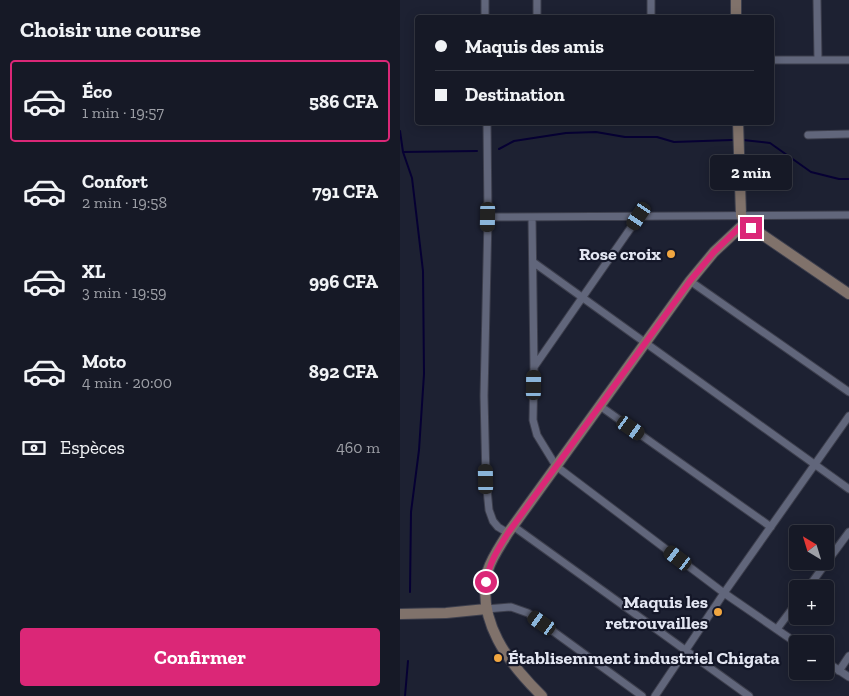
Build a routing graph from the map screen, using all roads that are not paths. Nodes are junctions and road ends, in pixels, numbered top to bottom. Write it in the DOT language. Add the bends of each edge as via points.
graph roads {
  1 [pos="485,0"];
  2 [pos="537,0"];
  3 [pos="651,0"];
  4 [pos="736,0"];
  5 [pos="745,0"];
  6 [pos="817,0"];
  7 [pos="485,15"];
  8 [pos="537,15"];
  9 [pos="651,15"];
  10 [pos="736,15"];
  11 [pos="774,60"];
  12 [pos="818,60"];
  13 [pos="849,60"];
  14 [pos="487,125"];
  15 [pos="738,125"];
  16 [pos="849,134"];
  17 [pos="808,135"];
  18 [pos="849,215"];
  19 [pos="639,216"];
  20 [pos="488,217"];
  21 [pos="532,217"];
  22 [pos="743,219"];
  23 [pos="532,262"];
  24 [pos="690,281"];
  25 [pos="848,291"];
  26 [pos="583,298"];
  27 [pos="645,343"];
  28 [pos="534,368"];
  29 [pos="849,392"];
  30 [pos="600,406"];
  31 [pos="849,416"];
  32 [pos="815,464"];
  33 [pos="556,466"];
  34 [pos="849,489"];
  35 [pos="770,528"];
  36 [pos="510,529"];
  37 [pos="849,532"];
  38 [pos="814,580"];
  39 [pos="724,593"];
  40 [pos="486,609"];
  41 [pos="789,612"];
  42 [pos="400,614"];
  43 [pos="776,629"];
  44 [pos="789,638"];
  45 [pos="685,651"];
  46 [pos="849,656"];
  47 [pos="834,668"];
  48 [pos="839,671"];
  49 [pos="849,677"];
  50 [pos="542,696"];
  51 [pos="642,696"];
  52 [pos="656,696"];
  53 [pos="749,696"];
  1 -- 7 [label="street"];
  2 -- 8 [label="street"];
  3 -- 9 [label="street"];
  4 -- 5 [label="street"];
  4 -- 10 [label="street"];
  6 -- 12 [label="street"];
  11 -- 12 [label="street"];
  12 -- 13 [label="street"];
  14 -- 20 [label="street"];
  15 -- 22 [label="street"];
  16 -- 17 [label="street"];
  18 -- 22 [label="street"];
  19 -- 21 [label="street"];
  19 -- 22 [label="street"];
  19 -- 26 [label="street"];
  20 -- 21 [label="street"];
  20 -- 36 [label="street" via="484,396 486,479 493,521 498,527"];
  21 -- 23 [label="street"];
  22 -- 24 [label="street"];
  22 -- 25 [label="street"];
  23 -- 26 [label="street"];
  23 -- 28 [label="street"];
  24 -- 27 [label="street"];
  24 -- 29 [label="street"];
  26 -- 27 [label="street"];
  26 -- 28 [label="street"];
  27 -- 30 [label="street"];
  27 -- 32 [label="street"];
  28 -- 33 [label="street" via="533,420 537,434"];
  30 -- 33 [label="street"];
  30 -- 35 [label="street"];
  31 -- 32 [label="street"];
  32 -- 34 [label="street"];
  32 -- 35 [label="street"];
  33 -- 36 [label="street"];
  33 -- 39 [label="street"];
  35 -- 39 [label="street"];
  36 -- 40 [label="street" via="488,569"];
  36 -- 45 [label="street"];
  37 -- 38 [label="street"];
  39 -- 43 [label="street"];
  39 -- 45 [label="street"];
  40 -- 42 [label="street"];
  40 -- 50 [label="street" via="506,655"];
  40 -- 51 [label="street" via="511,607 528,613"];
  41 -- 43 [label="street"];
  43 -- 44 [label="street"];
  45 -- 52 [label="street"];
  45 -- 53 [label="street"];
  46 -- 48 [label="street"];
  47 -- 48 [label="street"];
  48 -- 49 [label="street"];
}
